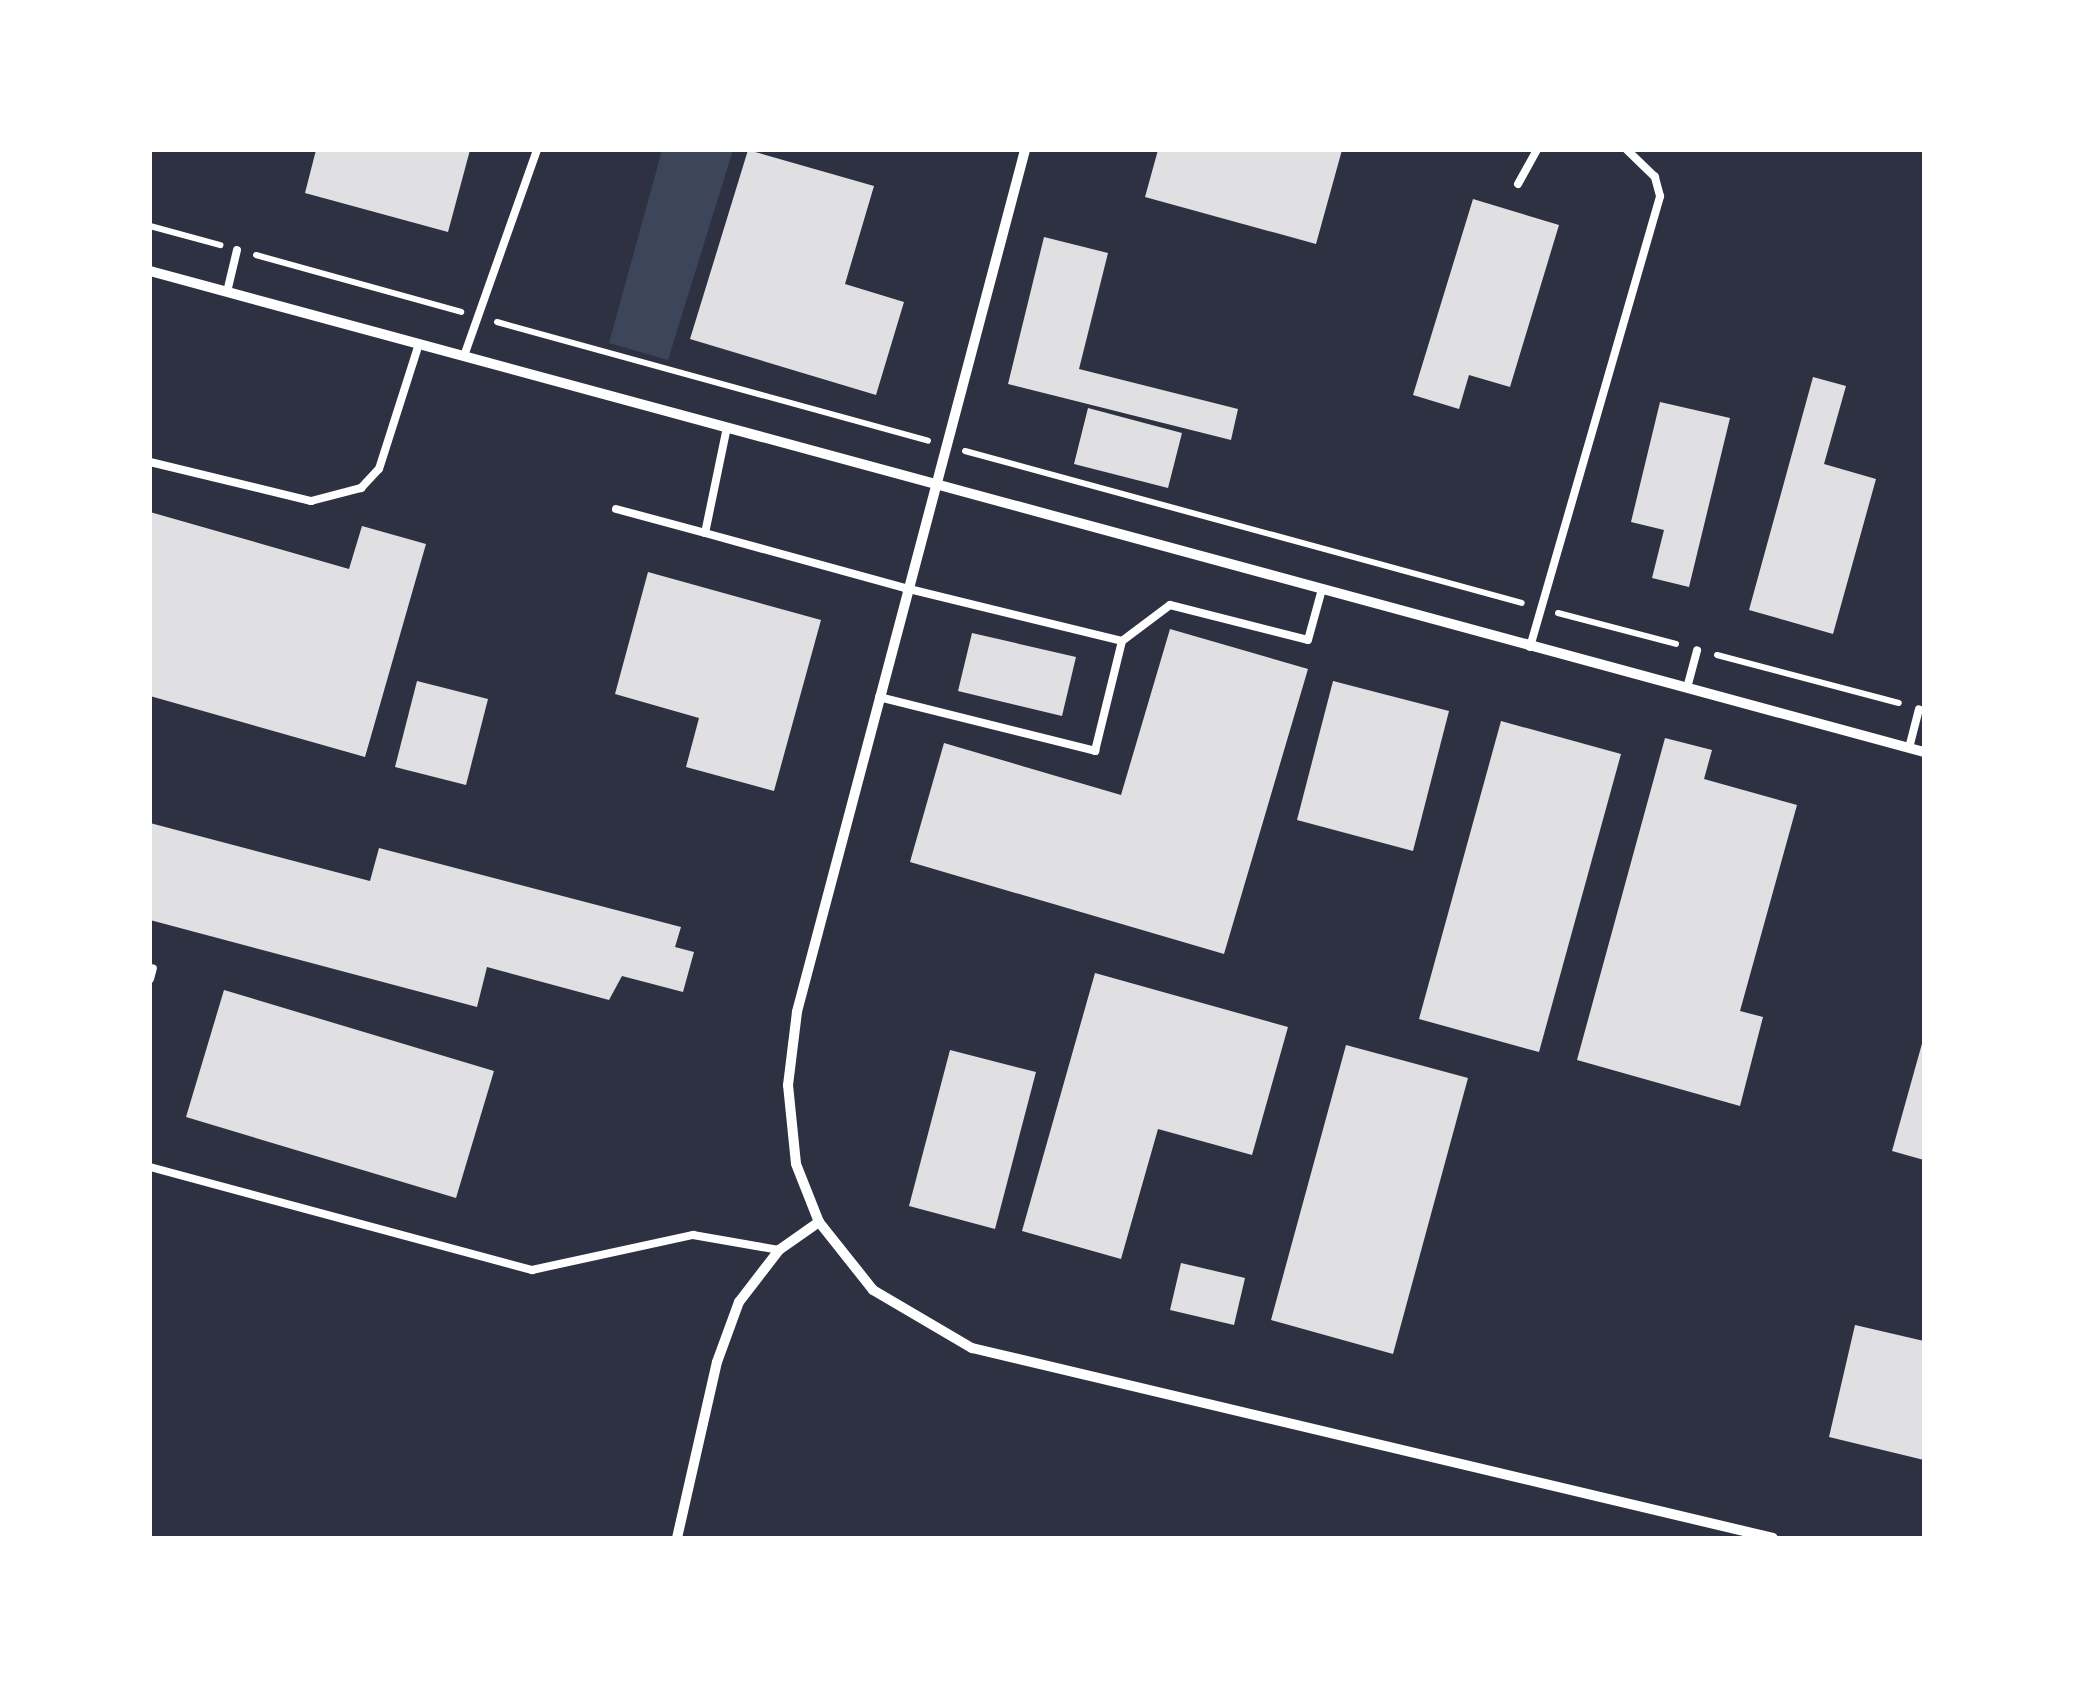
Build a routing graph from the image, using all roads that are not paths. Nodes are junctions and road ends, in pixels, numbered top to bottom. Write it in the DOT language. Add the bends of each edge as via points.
graph roads {
  1 [pos="537,150"];
  2 [pos="1025,150"];
  3 [pos="1537,150"];
  4 [pos="1627,150"];
  5 [pos="1518,184"];
  6 [pos="237,250"];
  7 [pos="150,271"];
  8 [pos="227,292"];
  9 [pos="419,344"];
  10 [pos="464,356"];
  11 [pos="727,427"];
  12 [pos="150,462"];
  13 [pos="933,482"];
  14 [pos="616,508"];
  15 [pos="705,534"];
  16 [pos="905,588"];
  17 [pos="1322,589"];
  18 [pos="1122,641"];
  19 [pos="1530,647"];
  20 [pos="1697,650"];
  21 [pos="1687,688"];
  22 [pos="878,696"];
  23 [pos="1918,708"];
  24 [pos="1909,748"];
  25 [pos="1924,752"];
  26 [pos="153,968"];
  27 [pos="150,979"];
  28 [pos="150,1167"];
  29 [pos="818,1222"];
  30 [pos="779,1250"];
  31 [pos="677,1538"];
  32 [pos="1772,1538"];
  1 -- 10 [label="lane"];
  2 -- 13 [label="street"];
  3 -- 5 [label="lane"];
  4 -- 19 [label="lane" via="1656,177 1660,196"];
  6 -- 8 [label="lane"];
  7 -- 8 [label="street"];
  8 -- 9 [label="street"];
  9 -- 10 [label="street"];
  9 -- 12 [label="lane" via="379,470 361,488 310,500"];
  10 -- 11 [label="street"];
  11 -- 13 [label="street"];
  11 -- 15 [label="lane"];
  13 -- 16 [label="street"];
  13 -- 17 [label="street"];
  14 -- 15 [label="lane"];
  15 -- 16 [label="lane"];
  16 -- 18 [label="lane"];
  16 -- 22 [label="street"];
  17 -- 18 [label="lane" via="1308,640 1170,605"];
  17 -- 19 [label="street"];
  18 -- 22 [label="lane" via="1095,751"];
  19 -- 21 [label="street"];
  20 -- 21 [label="lane"];
  21 -- 24 [label="street"];
  22 -- 29 [label="street" via="796,1012 788,1085 796,1164"];
  23 -- 24 [label="lane"];
  24 -- 25 [label="street"];
  26 -- 27 [label="lane"];
  28 -- 30 [label="lane" via="532,1270 693,1236"];
  29 -- 30 [label="street"];
  29 -- 32 [label="street" via="873,1290 972,1348"];
  30 -- 31 [label="street" via="740,1302 717,1362"];
}
